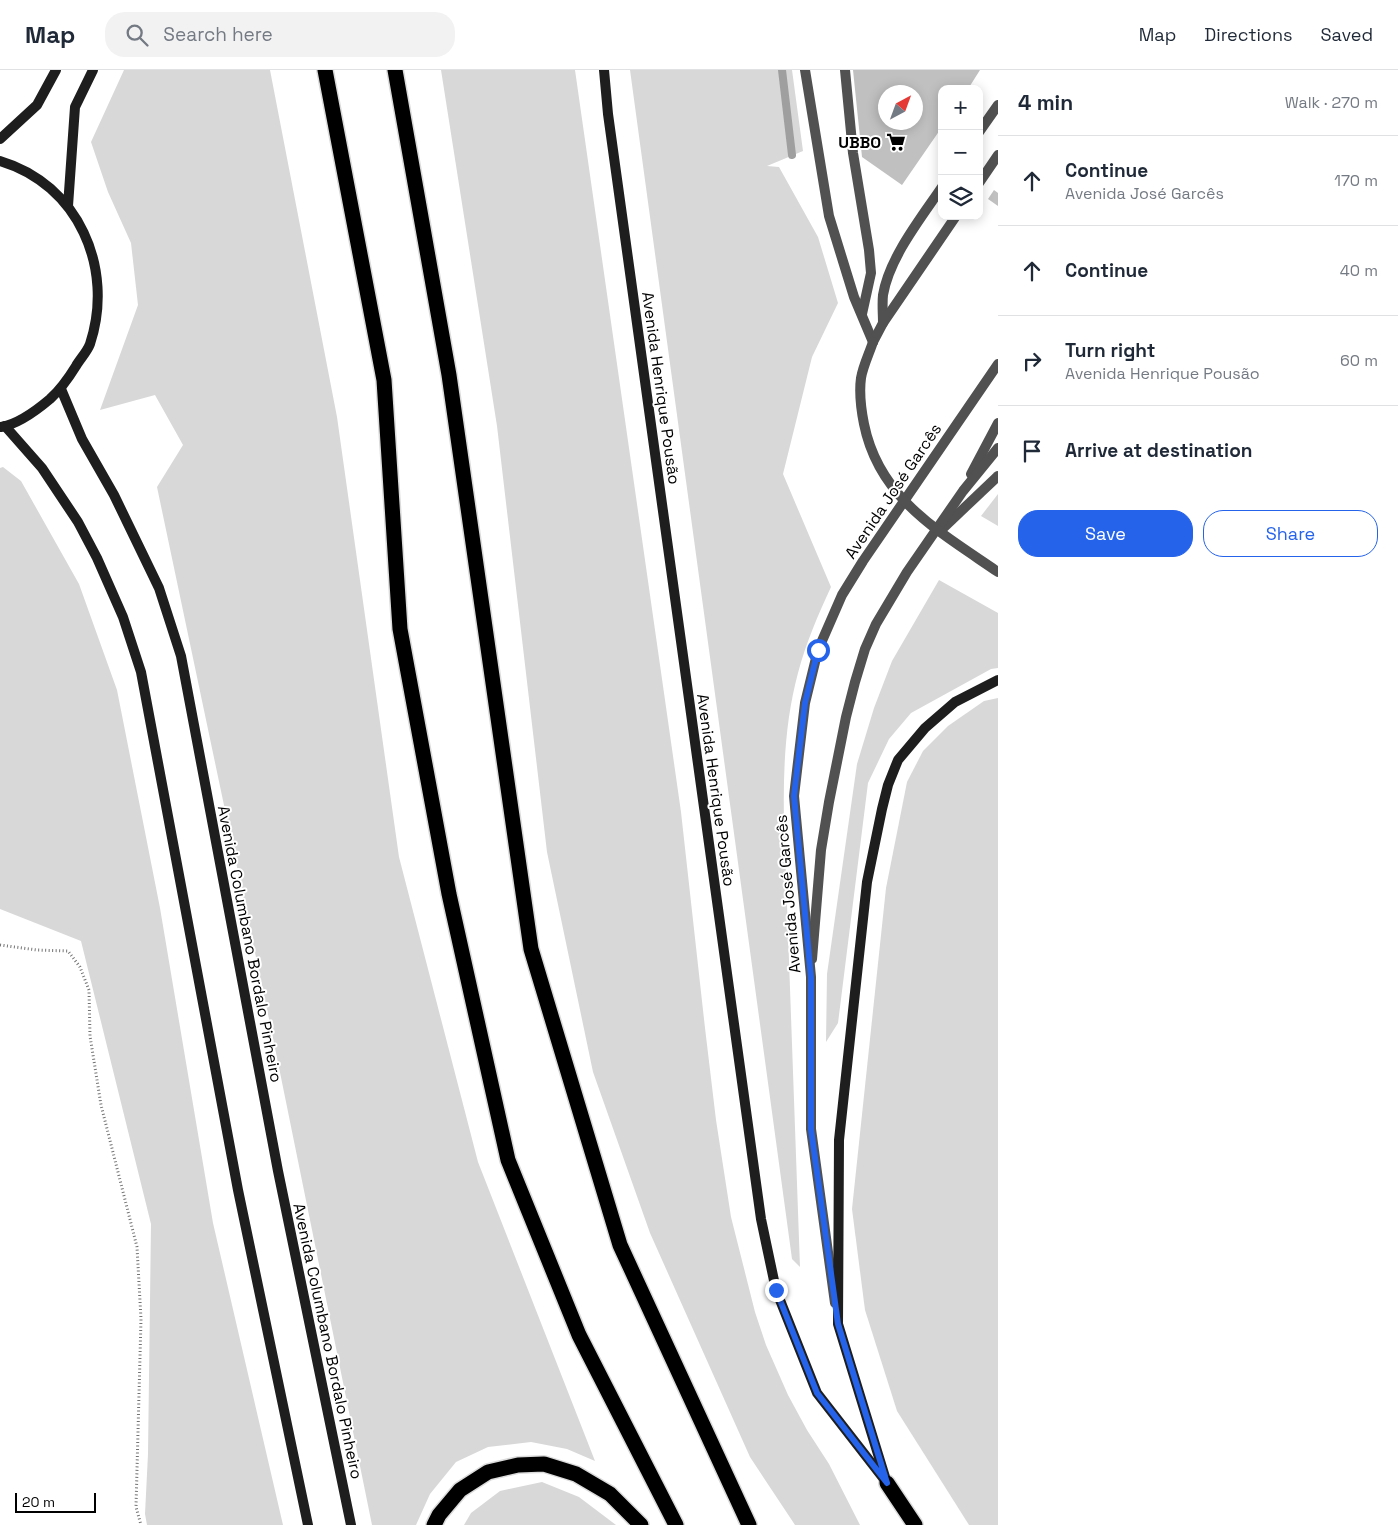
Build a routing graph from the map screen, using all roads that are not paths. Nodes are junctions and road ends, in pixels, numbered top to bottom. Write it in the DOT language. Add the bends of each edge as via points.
graph roads {
  1 [pos="56,70"];
  2 [pos="93,70"];
  3 [pos="325,70"];
  4 [pos="395,70"];
  5 [pos="604,70"];
  6 [pos="806,70"];
  7 [pos="845,70"];
  8 [pos="998,105"];
  9 [pos="980,130"];
  10 [pos="0,138"];
  11 [pos="998,155"];
  12 [pos="0,161"];
  13 [pos="983,177"];
  14 [pos="938,193"];
  15 [pos="68,206"];
  16 [pos="953,220"];
  17 [pos="862,314"];
  18 [pos="883,322"];
  19 [pos="873,342"];
  20 [pos="998,364"];
  21 [pos="61,389"];
  22 [pos="998,423"];
  23 [pos="3,426"];
  24 [pos="998,448"];
  25 [pos="998,476"];
  26 [pos="962,491"];
  27 [pos="928,542"];
  28 [pos="998,572"];
  29 [pos="998,680"];
  30 [pos="811,978"];
  31 [pos="838,1324"];
  32 [pos="887,1483"];
  33 [pos="308,1525"];
  34 [pos="351,1525"];
  35 [pos="434,1525"];
  36 [pos="641,1525"];
  37 [pos="676,1525"];
  38 [pos="749,1525"];
  39 [pos="915,1525"];
  1 -- 10 [label="main road" via="37,105"];
  2 -- 15 [label="main road" via="74,107"];
  3 -- 37 [label="highway" via="384,380 400,629 449,894 508,1160 579,1335"];
  4 -- 38 [label="highway" via="449,375 531,949 620,1245"];
  5 -- 32 [label="main road, Avenida Henrique Pousão" via="761,1219 776,1290 817,1393"];
  6 -- 17 [label="street" via="829,216"];
  7 -- 17 [label="street" via="853,153 870,250 871,273"];
  8 -- 9 [label="street"];
  11 -- 13 [label="street"];
  12 -- 15 [label="main road" via="14,165 50,188"];
  14 -- 18 [label="street" via="891,270 883,296"];
  15 -- 21 [label="main road" via="84,232 97,272 98,311 89,345"];
  16 -- 18 [label="street"];
  17 -- 19 [label="street"];
  18 -- 19 [label="street"];
  19 -- 28 [label="street, bridge" via="862,378 861,407 867,440 880,470 919,517"];
  20 -- 30 [label="street, Avenida José Garcês" via="862,561 842,595 818,650 805,703 794,796"];
  21 -- 23 [label="main road" via="35,411"];
  21 -- 34 [label="main road, Avenida Columbano Bordalo Pinheiro" via="82,439 114,495 159,588 180,656 278,1171"];
  22 -- 26 [label="street"];
  23 -- 33 [label="main road" via="42,468 78,522 123,617 141,672 238,1190"];
  24 -- 26 [label="street"];
  25 -- 27 [label="street"];
  26 -- 27 [label="street"];
  27 -- 30 [label="street" via="876,624 855,682 837,757 821,850"];
  29 -- 31 [label="main road" via="955,702 925,728 898,760 882,809 867,882 839,1140"];
  30 -- 31 [label="street, Avenida José Garcês" via="811,1129"];
  31 -- 32 [label="main road"];
  32 -- 39 [label="highway"];
  35 -- 36 [label="highway" via="460,1490 488,1472 518,1465 544,1464 576,1474 610,1494"];
}
